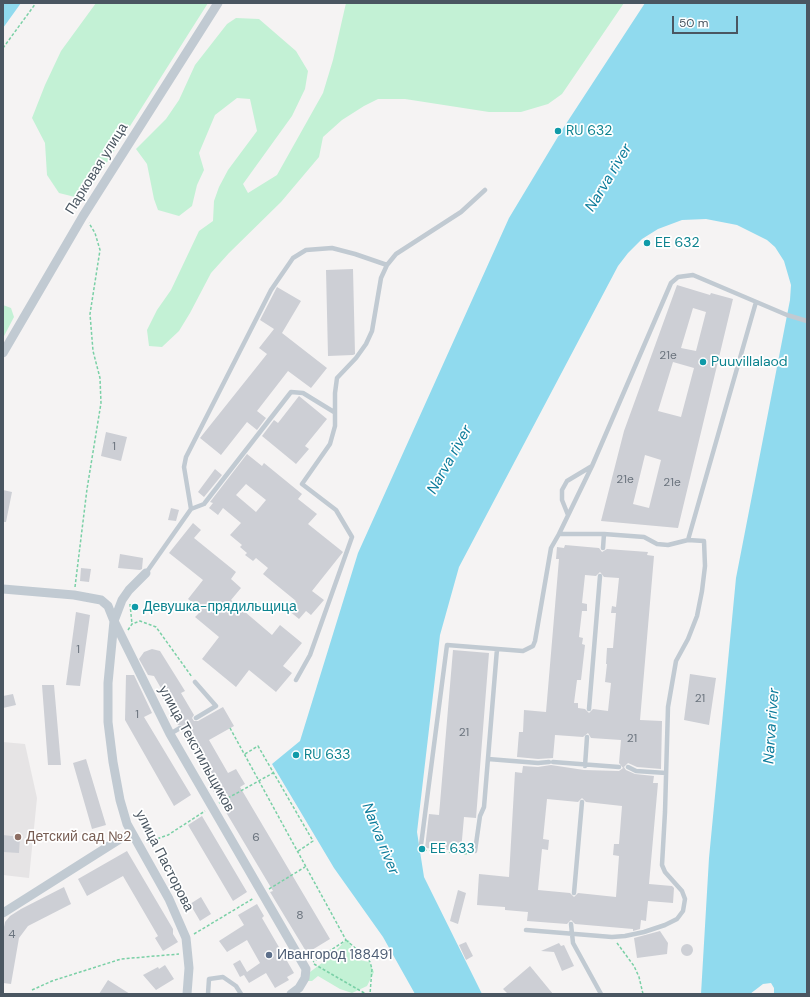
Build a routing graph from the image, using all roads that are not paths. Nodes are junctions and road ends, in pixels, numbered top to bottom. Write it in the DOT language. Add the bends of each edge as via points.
graph roads {
  1 [pos="218,3"];
  2 [pos="485,190"];
  3 [pos="387,265"];
  4 [pos="756,302"];
  5 [pos="807,321"];
  6 [pos="3,353"];
  7 [pos="334,412"];
  8 [pos="592,466"];
  9 [pos="191,509"];
  10 [pos="568,515"];
  11 [pos="559,534"];
  12 [pos="604,534"];
  13 [pos="688,540"];
  14 [pos="603,548"];
  15 [pos="146,574"];
  16 [pos="600,576"];
  17 [pos="3,590"];
  18 [pos="114,621"];
  19 [pos="497,649"];
  20 [pos="296,680"];
  21 [pos="196,682"];
  22 [pos="589,709"];
  23 [pos="196,718"];
  24 [pos="180,728"];
  25 [pos="170,734"];
  26 [pos="587,737"];
  27 [pos="488,759"];
  28 [pos="585,766"];
  29 [pos="619,767"];
  30 [pos="628,767"];
  31 [pos="666,774"];
  32 [pos="582,802"];
  33 [pos="131,832"];
  34 [pos="421,845"];
  35 [pos="475,852"];
  36 [pos="574,893"];
  37 [pos="3,913"];
  38 [pos="571,924"];
  39 [pos="526,930"];
  40 [pos="571,933"];
  41 [pos="187,994"];
  42 [pos="208,994"];
  43 [pos="241,994"];
  44 [pos="292,994"];
  45 [pos="601,994"];
  1 -- 6 [label="street, Парковая улица" via="84,216"];
  2 -- 3 [label="lane" via="461,212 396,254"];
  3 -- 7 [label="lane" via="381,278 372,331 356,358 337,378"];
  3 -- 9 [label="lane" via="332,248 306,250 293,258 271,290 186,457 184,467"];
  4 -- 5 [label="lane"];
  4 -- 8 [label="lane" via="693,275 678,277 671,283"];
  4 -- 13 [label="lane"];
  7 -- 9 [label="lane" via="303,393 291,392 204,504"];
  7 -- 20 [label="lane" via="335,426 330,444 302,484 336,510 352,537 310,655"];
  8 -- 10 [label="lane"];
  8 -- 10 [label="lane" via="567,481 562,490 562,500"];
  9 -- 15 [label="lane"];
  10 -- 11 [label="lane"];
  11 -- 12 [label="lane"];
  11 -- 19 [label="lane" via="551,548 533,646 523,651"];
  12 -- 13 [label="lane" via="644,538 657,544 668,545"];
  12 -- 14 [label="lane"];
  13 -- 31 [label="lane" via="704,542 705,566 702,591 692,627 676,661 668,706"];
  15 -- 18 [label="street" via="122,600"];
  16 -- 22 [label="lane"];
  17 -- 18 [label="street, улица Текстильщиков" via="74,595 101,600 108,606"];
  18 -- 25 [label="street, улица Текстильщиков"];
  18 -- 33 [label="street, улица Пасторова" via="108,683 108,722 120,800"];
  19 -- 27 [label="lane"];
  19 -- 34 [label="lane" via="447,645"];
  21 -- 23 [label="lane" via="216,706"];
  24 -- 25 [label="lane"];
  25 -- 44 [label="street, улица Текстильщиков" via="262,893 309,966 299,988"];
  26 -- 28 [label="lane"];
  27 -- 28 [label="lane"];
  27 -- 35 [label="lane" via="484,807 480,816"];
  28 -- 29 [label="lane"];
  30 -- 31 [label="lane" via="636,771"];
  31 -- 40 [label="lane" via="662,865 682,891 685,899 683,911 677,919 644,932 612,937"];
  32 -- 36 [label="lane"];
  33 -- 37 [label="street"];
  33 -- 41 [label="street, улица Пасторова" via="169,899 186,938"];
  38 -- 40 [label="lane"];
  39 -- 40 [label="lane"];
  40 -- 45 [label="lane" via="573,943"];
  42 -- 43 [label="lane" via="209,979 223,977 236,986"];
}
